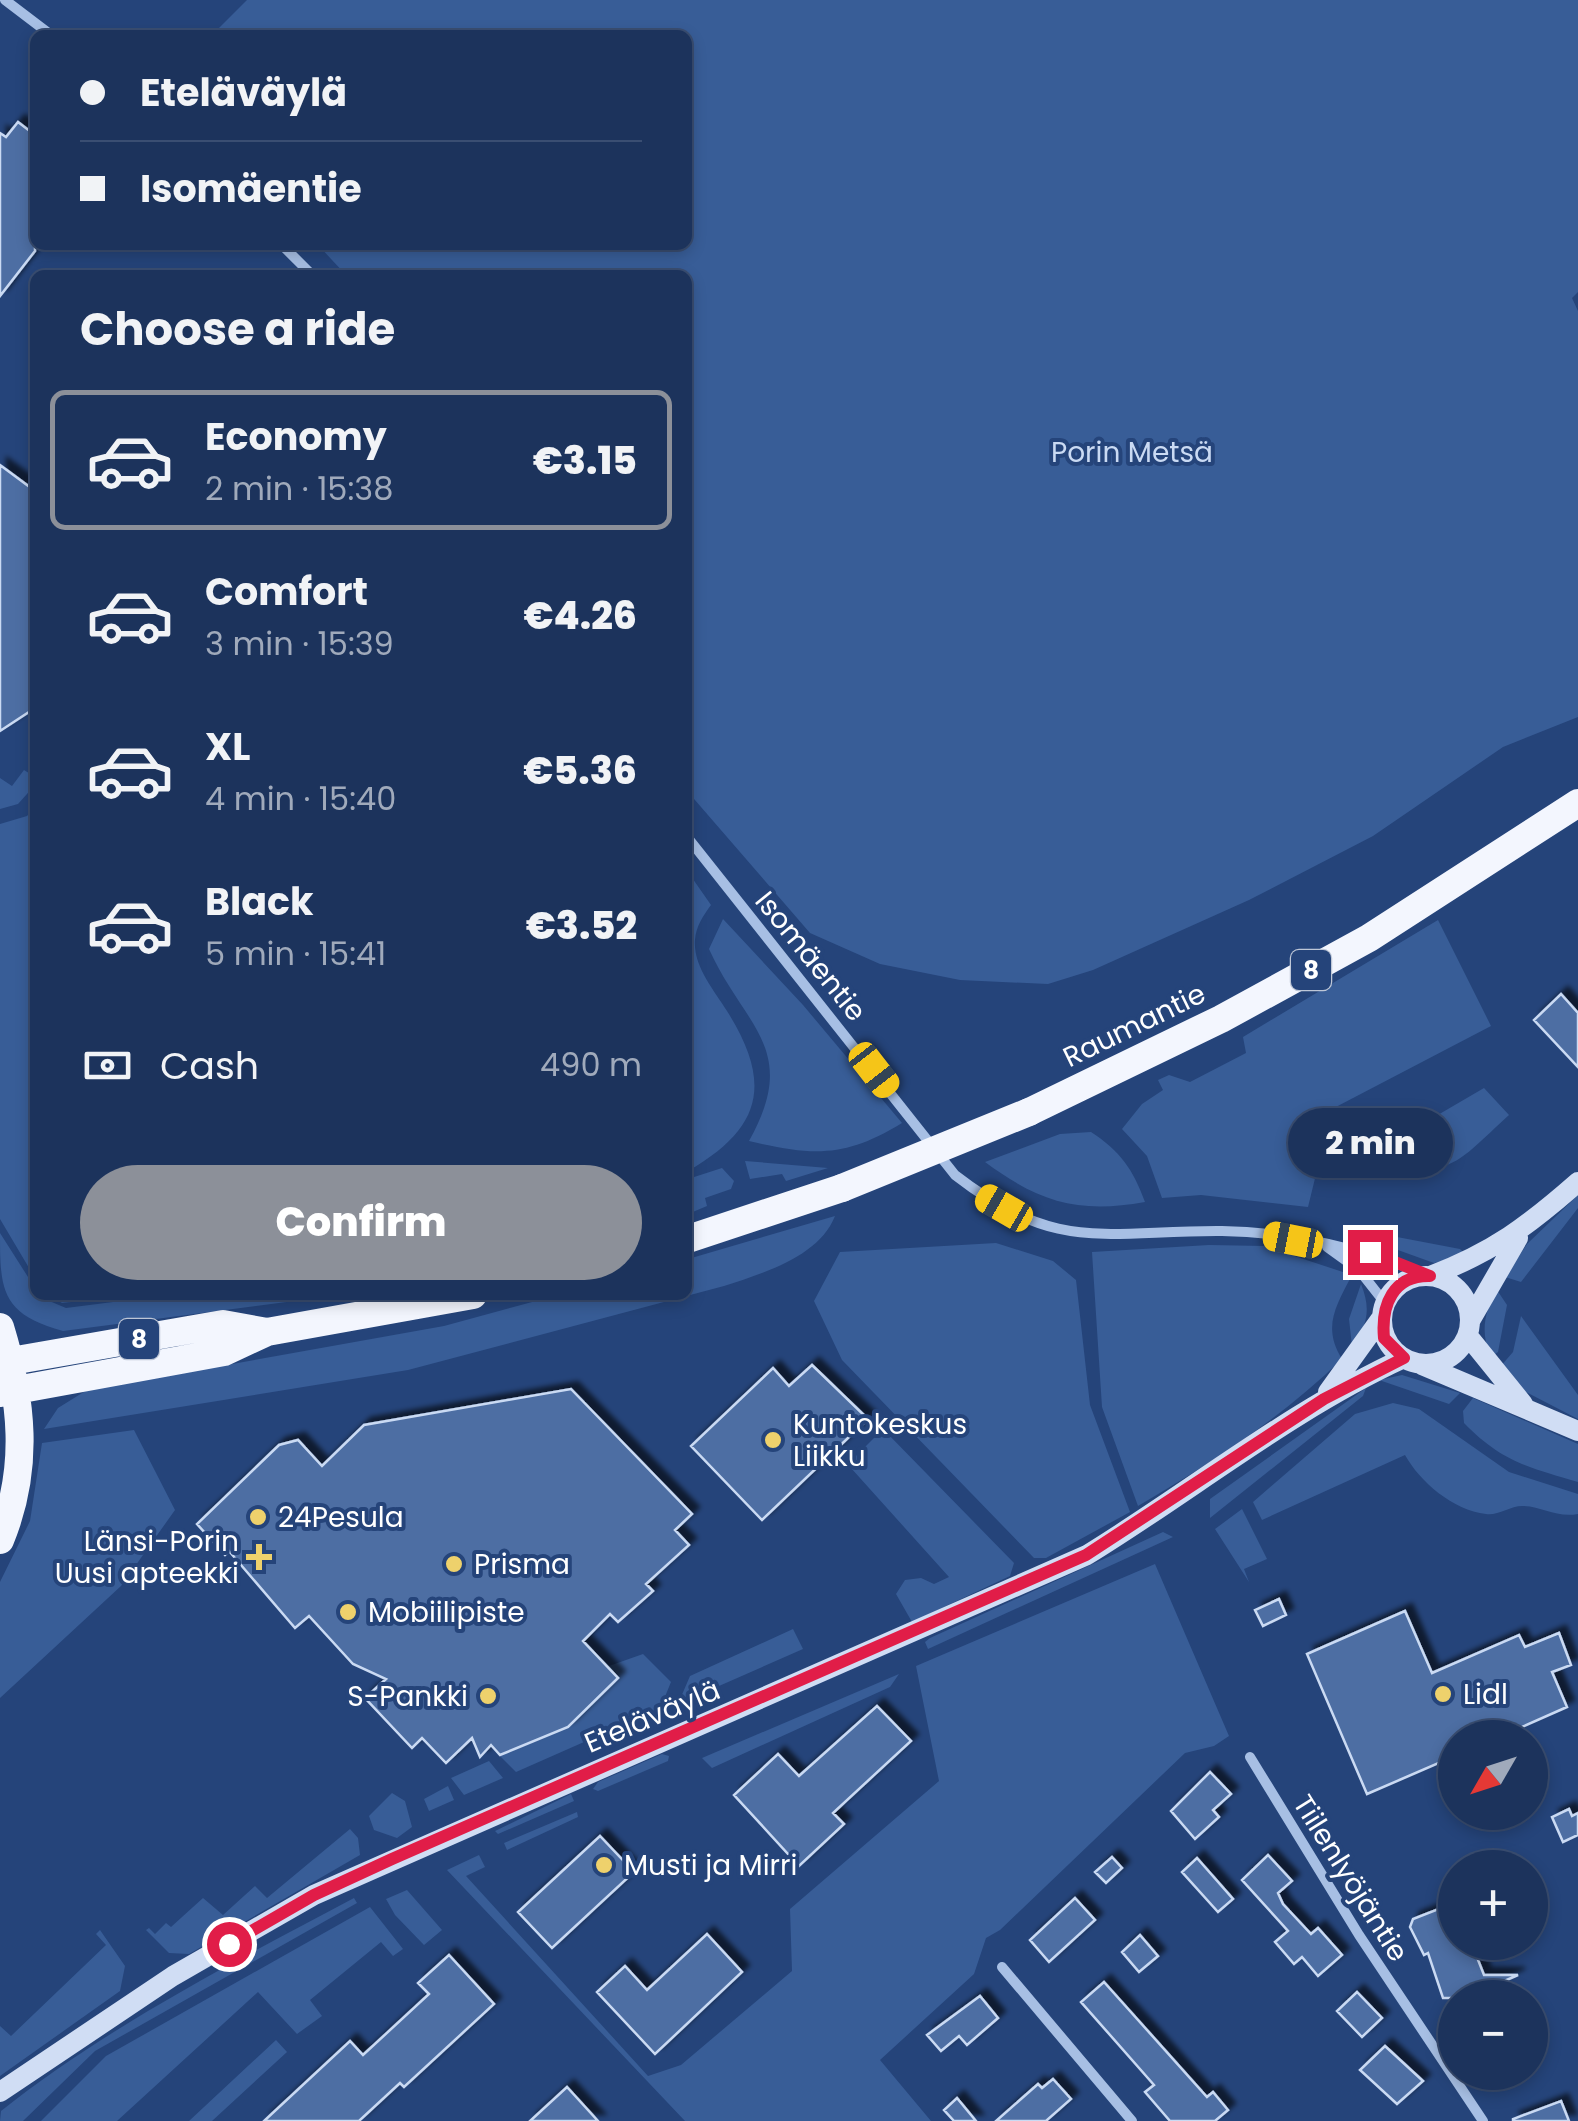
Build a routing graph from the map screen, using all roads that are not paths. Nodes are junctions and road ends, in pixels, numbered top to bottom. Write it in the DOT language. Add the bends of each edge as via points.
graph roads {
  1 [pos="5,0"];
  2 [pos="44,30"];
  3 [pos="287,250"];
  4 [pos="307,270"];
  5 [pos="1578,803"];
  6 [pos="692,843"];
  7 [pos="1578,1182"];
  8 [pos="1522,1232"];
  9 [pos="692,1238"];
  10 [pos="1327,1246"];
  11 [pos="1430,1276"];
  12 [pos="445,1300"];
  13 [pos="1383,1310"];
  14 [pos="0,1326"];
  15 [pos="1469,1328"];
  16 [pos="267,1332"];
  17 [pos="1412,1361"];
  18 [pos="5,1363"];
  19 [pos="9,1392"];
  20 [pos="1324,1399"];
  21 [pos="1525,1406"];
  22 [pos="1578,1431"];
  23 [pos="0,1540"];
  24 [pos="1250,1757"];
  25 [pos="1002,1967"];
  26 [pos="1,2093"];
  27 [pos="1132,2121"];
  28 [pos="1482,2121"];
  1 -- 2 [label="street"];
  3 -- 4 [label="street"];
  5 -- 9 [label="highway, Raumantie / 8, bridge" via="1369,938 1220,1020 1029,1112 842,1188"];
  6 -- 10 [label="street, Isomäentie" via="955,1175 981,1195 1060,1232 1259,1233"];
  7 -- 8 [label="main road"];
  8 -- 11 [label="main road"];
  8 -- 15 [label="main road"];
  10 -- 11 [label="street, Isomäentie" via="1370,1252"];
  10 -- 13 [label="street, Isomäentie" via="1360,1270"];
  11 -- 13 [label="main road" via="1399,1285"];
  11 -- 15 [label="main road" via="1448,1279 1461,1293"];
  12 -- 16 [label="highway, 8"];
  13 -- 17 [label="main road" via="1384,1338"];
  13 -- 20 [label="main road, Eteläväylä"];
  14 -- 18 [label="highway"];
  15 -- 17 [label="main road" via="1454,1355 1436,1364"];
  15 -- 21 [label="main road"];
  16 -- 18 [label="highway, 8" via="223,1324"];
  16 -- 19 [label="highway, 8" via="224,1352"];
  17 -- 20 [label="main road, Eteläväylä"];
  17 -- 21 [label="main road"];
  18 -- 19 [label="highway"];
  19 -- 23 [label="highway" via="24,1437"];
  20 -- 26 [label="main road, Eteläväylä" via="1086,1555 314,1895 173,1976"];
  21 -- 22 [label="main road"];
  24 -- 28 [label="street, Tiilenlyöjäntie"];
  25 -- 27 [label="street"];
}
